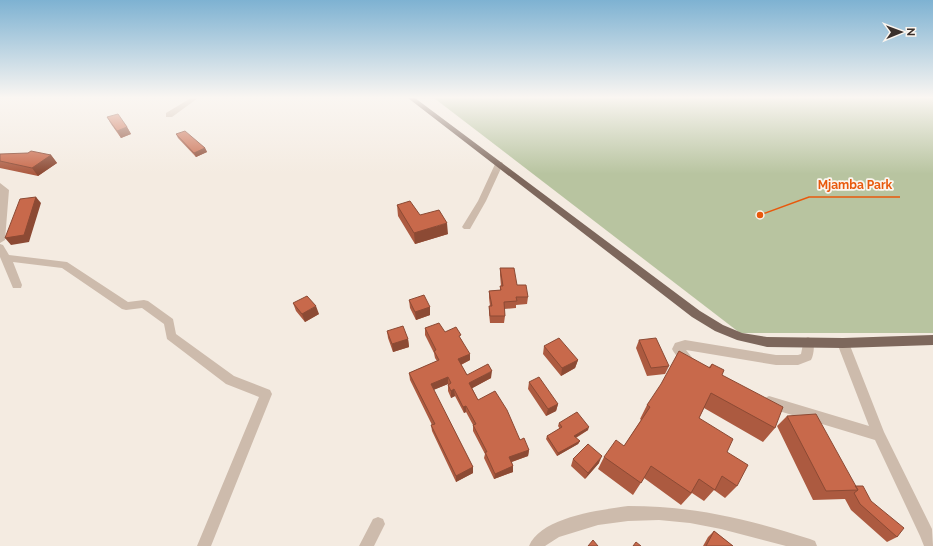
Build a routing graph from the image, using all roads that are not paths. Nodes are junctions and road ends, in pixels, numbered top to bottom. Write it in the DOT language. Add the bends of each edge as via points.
graph roads {
  1 [pos="446,123"];
  2 [pos="499,164"];
  3 [pos="0,186"];
  4 [pos="467,227"];
  5 [pos="0,240"];
  6 [pos="0,247"];
  7 [pos="6,258"];
  8 [pos="17,285"];
  9 [pos="933,340"];
  10 [pos="808,342"];
  11 [pos="843,343"];
  12 [pos="695,366"];
  13 [pos="754,397"];
  14 [pos="879,435"];
  15 [pos="378,524"];
  16 [pos="204,546"];
  17 [pos="366,546"];
  18 [pos="536,546"];
  19 [pos="810,546"];
  20 [pos="931,546"];
  1 -- 2 [label="main road"];
  2 -- 4 [label="street"];
  2 -- 10 [label="main road" via="696,314 719,328 741,337 767,342"];
  3 -- 5 [label="street" via="5,190"];
  6 -- 7 [label="street"];
  7 -- 8 [label="street"];
  7 -- 16 [label="street" via="64,265 126,306 144,304 169,322 171,336 230,380 266,394"];
  9 -- 11 [label="main road"];
  10 -- 11 [label="main road"];
  10 -- 12 [label="street" via="807,357 798,360 776,360 693,346 678,346 681,354"];
  11 -- 14 [label="street"];
  13 -- 14 [label="street"];
  14 -- 20 [label="street"];
  15 -- 17 [label="street"];
  18 -- 19 [label="street" via="540,539 550,533 580,522 619,514 667,513 745,526"];
}
